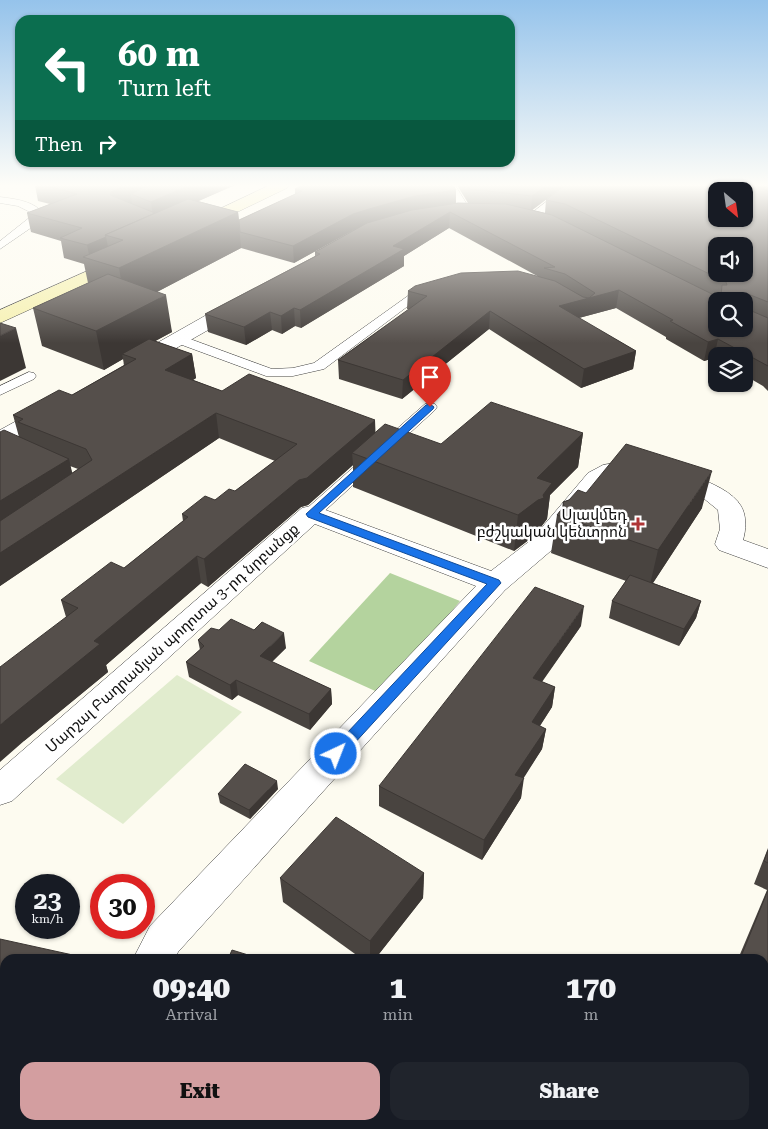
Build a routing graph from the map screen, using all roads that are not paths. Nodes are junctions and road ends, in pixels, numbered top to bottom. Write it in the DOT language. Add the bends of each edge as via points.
graph roads {
  1 [pos="11,238"];
  2 [pos="0,246"];
  3 [pos="133,255"];
  4 [pos="442,288"];
  5 [pos="256,294"];
  6 [pos="0,317"];
  7 [pos="178,339"];
  8 [pos="119,372"];
  9 [pos="29,376"];
  10 [pos="0,391"];
  11 [pos="59,406"];
  12 [pos="430,407"];
  13 [pos="0,442"];
  14 [pos="17,450"];
  15 [pos="312,514"];
  16 [pos="768,558"];
  17 [pos="495,583"];
  18 [pos="0,791"];
  19 [pos="156,954"];
  1 -- 2 [label="lane"];
  3 -- 6 [label="street"];
  4 -- 7 [label="lane" via="416,294 319,366 293,372 271,373"];
  5 -- 7 [label="street"];
  7 -- 8 [label="street"];
  9 -- 10 [label="lane"];
  11 -- 13 [label="street"];
  12 -- 15 [label="lane"];
  13 -- 14 [label="lane"];
  15 -- 17 [label="street, Մարշալ Բաղրամյան պողոտա 3-րդ նրբանցք"];
  15 -- 18 [label="street, Մարշալ Բաղրամյան պողոտա 3-րդ նրբանցք"];
  16 -- 17 [label="street" via="728,544 732,529 730,508 711,492 663,474 632,468 612,470 597,478 548,537"];
  17 -- 19 [label="street" via="164,939"];
}
